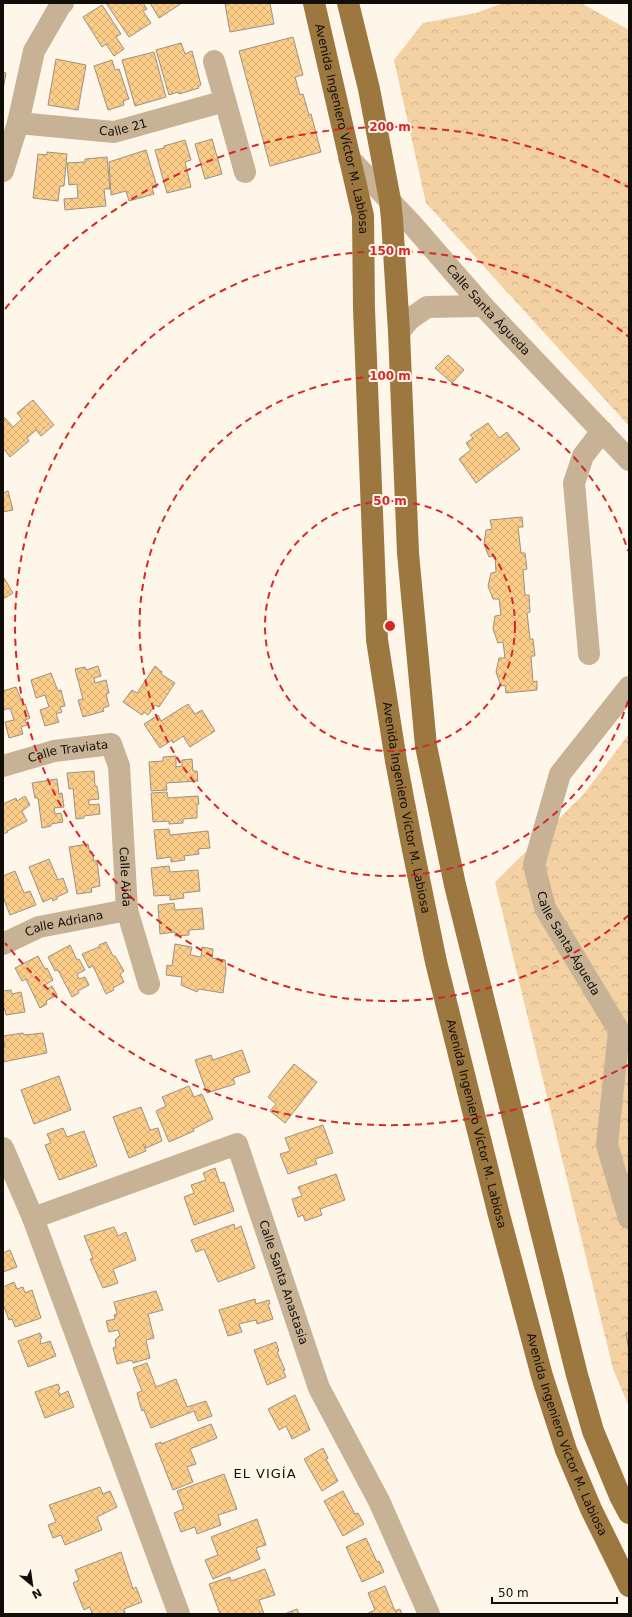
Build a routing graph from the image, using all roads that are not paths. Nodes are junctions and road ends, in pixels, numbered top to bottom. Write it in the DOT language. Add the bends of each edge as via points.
graph roads {
  1 [pos="63,3"];
  2 [pos="314,3"];
  3 [pos="348,3"];
  4 [pos="214,61"];
  5 [pos="225,101"];
  6 [pos="18,123"];
  7 [pos="349,158"];
  8 [pos="3,172"];
  9 [pos="245,172"];
  10 [pos="390,200"];
  11 [pos="483,306"];
  12 [pos="399,332"];
  13 [pos="602,431"];
  14 [pos="629,460"];
  15 [pos="589,654"];
  16 [pos="629,687"];
  17 [pos="3,766"];
  18 [pos="119,766"];
  19 [pos="127,910"];
  20 [pos="3,944"];
  21 [pos="149,984"];
  22 [pos="3,1148"];
  23 [pos="34,1218"];
  24 [pos="629,1218"];
  25 [pos="629,1513"];
  26 [pos="629,1586"];
  27 [pos="179,1614"];
  28 [pos="429,1614"];
  1 -- 6 [label="street" via="34,51"];
  2 -- 7 [label="main road, Avenida Ingeniero Víctor M. Labiosa"];
  3 -- 10 [label="main road, Avenida Ingeniero Víctor M. Labiosa" via="369,89"];
  4 -- 5 [label="street"];
  5 -- 6 [label="street, Calle 21" via="114,132"];
  5 -- 9 [label="street"];
  6 -- 8 [label="street"];
  7 -- 10 [label="street, Calle Santa Águeda"];
  7 -- 26 [label="main road, Avenida Ingeniero Víctor M. Labiosa" via="362,216 377,640 411,840 436,962 542,1376 566,1450 591,1509"];
  10 -- 11 [label="street, Calle Santa Águeda"];
  10 -- 12 [label="main road, Avenida Ingeniero Víctor M. Labiosa"];
  11 -- 12 [label="street" via="427,307 410,319"];
  11 -- 13 [label="street, Calle Santa Águeda"];
  12 -- 25 [label="main road, Avenida Ingeniero Víctor M. Labiosa" via="408,553 426,746 455,885 577,1375 593,1431"];
  13 -- 14 [label="street, Calle Santa Águeda"];
  13 -- 15 [label="street" via="583,456 574,483"];
  16 -- 24 [label="street, Calle Santa Águeda" via="560,774 534,865 545,908 619,1031 606,1145"];
  17 -- 18 [label="street, Calle Traviata" via="54,750 111,744"];
  18 -- 19 [label="street, Calle Aida"];
  19 -- 20 [label="street, Calle Adriana" via="39,927"];
  19 -- 21 [label="street, Calle Aida"];
  22 -- 23 [label="street"];
  23 -- 27 [label="street"];
  23 -- 28 [label="street, Calle Santa Anastasia" via="237,1144 320,1388 379,1501"];
}
